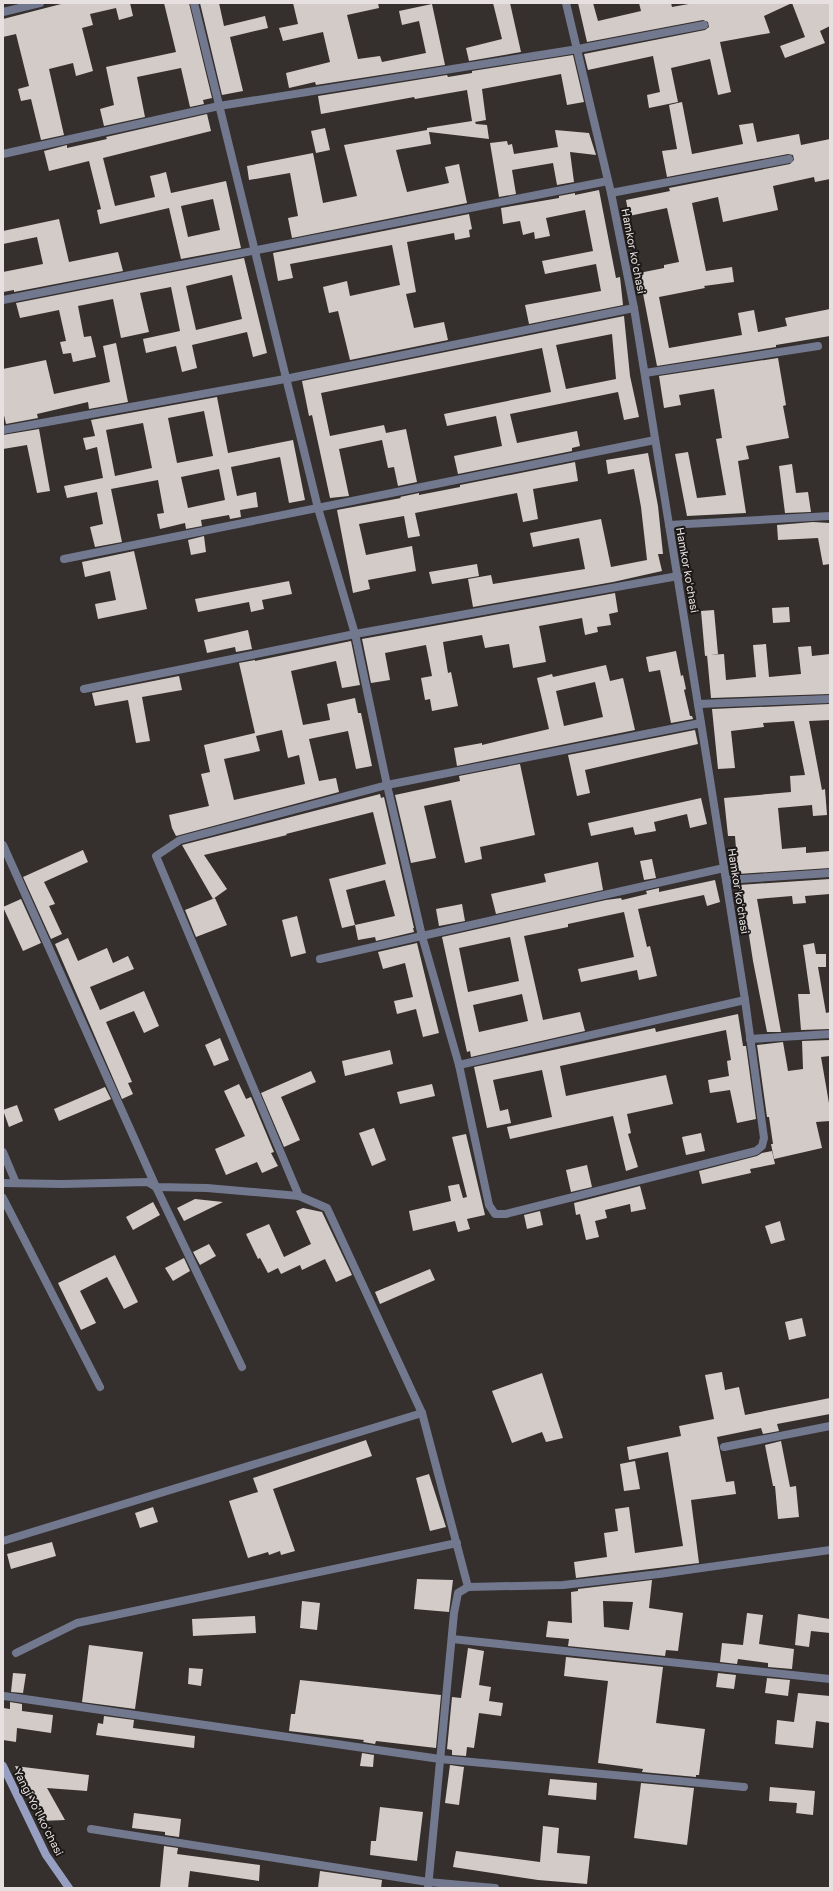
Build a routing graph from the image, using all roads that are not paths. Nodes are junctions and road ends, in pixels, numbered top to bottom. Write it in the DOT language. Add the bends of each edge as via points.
graph roads {
  1 [pos="40,3"];
  2 [pos="194,3"];
  3 [pos="566,3"];
  4 [pos="3,12"];
  5 [pos="704,25"];
  6 [pos="578,49"];
  7 [pos="219,106"];
  8 [pos="3,154"];
  9 [pos="789,159"];
  10 [pos="608,181"];
  11 [pos="611,193"];
  12 [pos="255,250"];
  13 [pos="3,300"];
  14 [pos="634,308"];
  15 [pos="818,346"];
  16 [pos="645,373"];
  17 [pos="285,379"];
  18 [pos="3,430"];
  19 [pos="655,440"];
  20 [pos="318,508"];
  21 [pos="830,516"];
  22 [pos="669,525"];
  23 [pos="64,559"];
  24 [pos="678,576"];
  25 [pos="355,634"];
  26 [pos="84,689"];
  27 [pos="830,699"];
  28 [pos="698,704"];
  29 [pos="701,723"];
  30 [pos="387,785"];
  31 [pos="3,845"];
  32 [pos="724,868"];
  33 [pos="830,874"];
  34 [pos="726,880"];
  35 [pos="422,936"];
  36 [pos="320,959"];
  37 [pos="745,1000"];
  38 [pos="830,1034"];
  39 [pos="750,1039"];
  40 [pos="459,1065"];
  41 [pos="3,1152"];
  42 [pos="3,1183"];
  43 [pos="16,1183"];
  44 [pos="156,1187"];
  45 [pos="299,1196"];
  46 [pos="3,1198"];
  47 [pos="242,1367"];
  48 [pos="100,1387"];
  49 [pos="422,1413"];
  50 [pos="830,1426"];
  51 [pos="724,1447"];
  52 [pos="3,1542"];
  53 [pos="457,1543"];
  54 [pos="830,1550"];
  55 [pos="468,1587"];
  56 [pos="452,1639"];
  57 [pos="16,1653"];
  58 [pos="830,1679"];
  59 [pos="4,1696"];
  60 [pos="440,1759"];
  61 [pos="3,1767"];
  62 [pos="744,1787"];
  63 [pos="91,1829"];
  64 [pos="428,1885"];
  65 [pos="69,1888"];
  66 [pos="495,1888"];
  1 -- 4 [label="street"];
  2 -- 7 [label="street"];
  3 -- 6 [label="street, Hamkor koʻchasi"];
  5 -- 6 [label="street"];
  6 -- 7 [label="street"];
  6 -- 10 [label="street, Hamkor koʻchasi"];
  7 -- 8 [label="street"];
  7 -- 12 [label="street"];
  9 -- 11 [label="street"];
  10 -- 11 [label="street, Hamkor koʻchasi"];
  10 -- 12 [label="street"];
  11 -- 14 [label="street, Hamkor koʻchasi"];
  12 -- 13 [label="street"];
  12 -- 17 [label="street"];
  14 -- 16 [label="street, Hamkor koʻchasi"];
  14 -- 17 [label="street"];
  15 -- 16 [label="street"];
  16 -- 19 [label="street, Hamkor koʻchasi"];
  17 -- 18 [label="street"];
  17 -- 20 [label="street"];
  19 -- 20 [label="street"];
  19 -- 22 [label="street, Hamkor koʻchasi"];
  20 -- 23 [label="street"];
  20 -- 25 [label="street"];
  21 -- 22 [label="street"];
  22 -- 24 [label="street, Hamkor koʻchasi"];
  24 -- 25 [label="street"];
  24 -- 28 [label="street, Hamkor koʻchasi"];
  25 -- 26 [label="street"];
  25 -- 30 [label="street"];
  27 -- 28 [label="street"];
  28 -- 29 [label="street, Hamkor koʻchasi"];
  29 -- 30 [label="street"];
  29 -- 32 [label="street, Hamkor koʻchasi"];
  30 -- 35 [label="street"];
  30 -- 45 [label="street" via="180,840 156,856"];
  31 -- 44 [label="street"];
  32 -- 34 [label="street, Hamkor koʻchasi"];
  32 -- 35 [label="street"];
  33 -- 34 [label="street"];
  34 -- 37 [label="street, Hamkor koʻchasi"];
  35 -- 36 [label="street"];
  35 -- 40 [label="street"];
  37 -- 39 [label="street, Hamkor koʻchasi"];
  37 -- 40 [label="street"];
  38 -- 39 [label="street"];
  39 -- 40 [label="street, Hamkor koʻchasi" via="764,1138 762,1146 756,1151 506,1214 495,1214 489,1205"];
  41 -- 43 [label="street"];
  42 -- 43 [label="street"];
  43 -- 44 [label="street" via="148,1182"];
  44 -- 45 [label="street" via="207,1188"];
  44 -- 47 [label="street"];
  45 -- 49 [label="street" via="327,1208"];
  46 -- 48 [label="street"];
  49 -- 52 [label="street"];
  49 -- 53 [label="street"];
  50 -- 51 [label="street"];
  53 -- 55 [label="street"];
  53 -- 57 [label="street" via="76,1623"];
  54 -- 55 [label="street" via="563,1585"];
  55 -- 56 [label="street" via="458,1593"];
  56 -- 58 [label="street"];
  56 -- 60 [label="street"];
  59 -- 60 [label="street"];
  60 -- 62 [label="street"];
  60 -- 64 [label="street"];
  61 -- 65 [label="street, Yangi Yoʻl koʻchasi" via="46,1855"];
  63 -- 64 [label="street"];
  64 -- 66 [label="street"];
}
